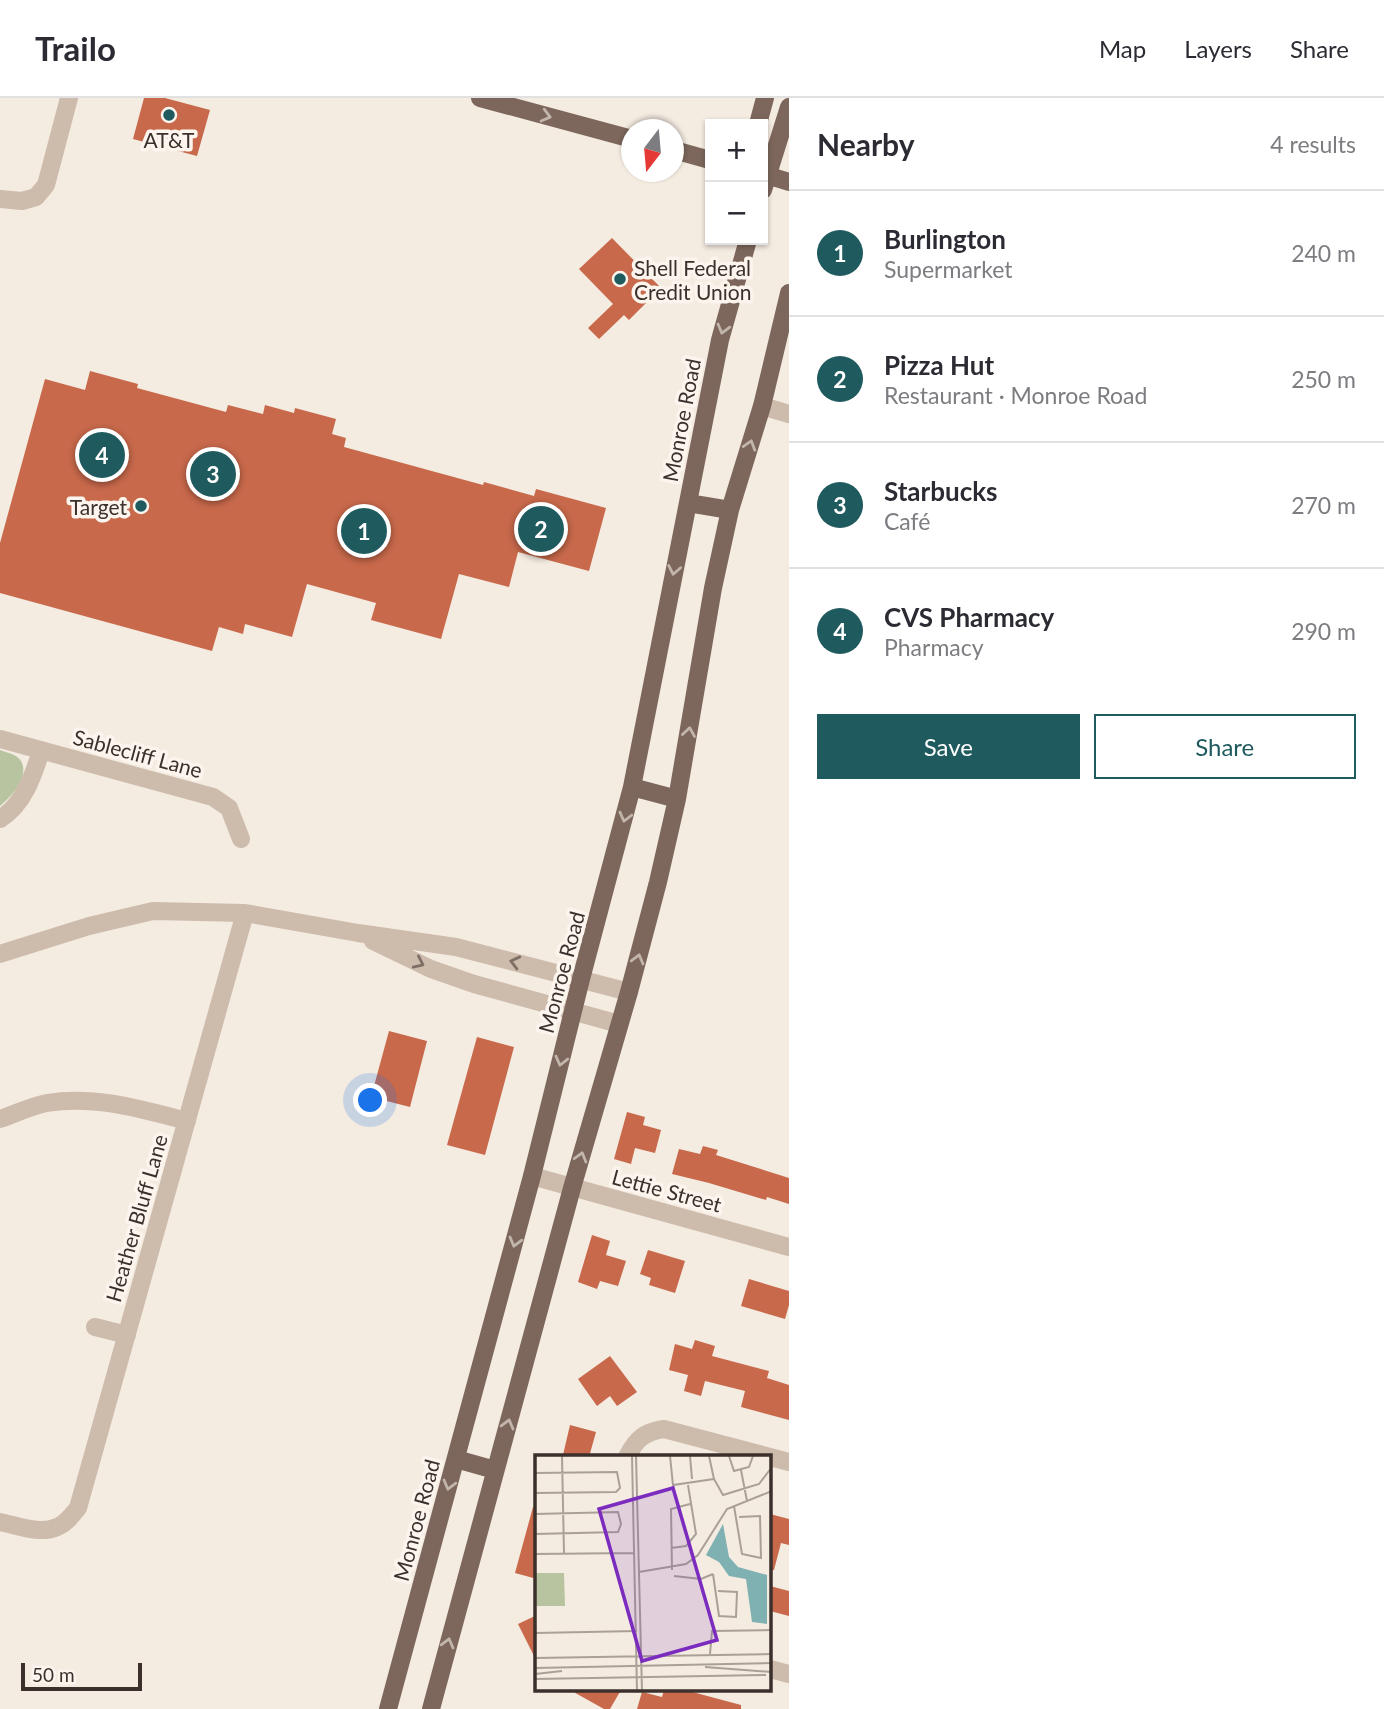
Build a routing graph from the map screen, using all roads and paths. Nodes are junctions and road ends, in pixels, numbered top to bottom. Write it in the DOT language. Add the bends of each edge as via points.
graph roads {
  1 [pos="69,98"];
  2 [pos="480,98"];
  3 [pos="765,98"];
  4 [pos="789,107"];
  5 [pos="759,119"];
  6 [pos="621,136"];
  7 [pos="684,153"];
  8 [pos="705,159"];
  9 [pos="768,171"];
  10 [pos="768,180"];
  11 [pos="789,182"];
  12 [pos="0,199"];
  13 [pos="747,245"];
  14 [pos="789,293"];
  15 [pos="762,406"];
  16 [pos="789,414"];
  17 [pos="688,503"];
  18 [pos="730,510"];
  19 [pos="0,739"];
  20 [pos="41,751"];
  21 [pos="632,787"];
  22 [pos="677,799"];
  23 [pos="0,819"];
  24 [pos="241,839"];
  25 [pos="245,913"];
  26 [pos="358,933"];
  27 [pos="0,954"];
  28 [pos="581,979"];
  29 [pos="629,992"];
  30 [pos="573,1013"];
  31 [pos="619,1024"];
  32 [pos="0,1119"];
  33 [pos="187,1121"];
  34 [pos="533,1176"];
  35 [pos="572,1188"];
  36 [pos="789,1247"];
  37 [pos="95,1327"];
  38 [pos="127,1335"];
  39 [pos="628,1455"];
  40 [pos="762,1455"];
  41 [pos="772,1458"];
  42 [pos="456,1459"];
  43 [pos="789,1462"];
  44 [pos="495,1470"];
  45 [pos="0,1522"];
  46 [pos="772,1670"];
  47 [pos="789,1674"];
  48 [pos="388,1709"];
  49 [pos="431,1709"];
  1 -- 12 [label="street" via="46,185 36,197"];
  2 -- 6 [label="main road, one-way"];
  3 -- 5 [label="main road"];
  4 -- 9 [label="main road"];
  7 -- 8 [label="main road"];
  10 -- 11 [label="main road"];
  13 -- 17 [label="main road, Monroe Road, one-way" via="720,340"];
  14 -- 15 [label="main road"];
  15 -- 16 [label="street"];
  18 -- 15 [label="main road, one-way"];
  17 -- 18 [label="main road"];
  17 -- 21 [label="main road, Monroe Road, one-way"];
  22 -- 18 [label="main road, one-way"];
  19 -- 20 [label="street, Sablecliff Lane"];
  20 -- 23 [label="street" via="23,795"];
  20 -- 24 [label="street, Sablecliff Lane" via="212,797 229,808"];
  21 -- 22 [label="main road"];
  21 -- 28 [label="main road, Monroe Road, one-way"];
  29 -- 22 [label="main road, one-way"];
  25 -- 26 [label="street"];
  25 -- 27 [label="street" via="153,911"];
  25 -- 33 [label="street, Heather Bluff Lane"];
  28 -- 26 [label="street, one-way" via="456,947"];
  26 -- 30 [label="street, one-way" via="431,969"];
  28 -- 29 [label="street"];
  28 -- 30 [label="main road, Monroe Road"];
  29 -- 31 [label="main road"];
  30 -- 31 [label="street"];
  30 -- 34 [label="main road, Monroe Road, one-way"];
  35 -- 31 [label="main road, one-way"];
  32 -- 33 [label="street" via="43,1104 74,1100 137,1108"];
  33 -- 38 [label="street, Heather Bluff Lane"];
  34 -- 35 [label="street, Lettie Street"];
  34 -- 42 [label="main road, Monroe Road, one-way"];
  35 -- 36 [label="street, Lettie Street"];
  44 -- 35 [label="main road, one-way"];
  37 -- 38 [label="street"];
  38 -- 45 [label="street, Heather Bluff Lane" via="79,1508 57,1528 40,1530"];
  39 -- 40 [label="street" via="648,1432 664,1429"];
  41 -- 43 [label="street"];
  42 -- 44 [label="main road"];
  42 -- 48 [label="main road, Monroe Road, one-way"];
  49 -- 44 [label="main road, one-way"];
  46 -- 47 [label="street"];
}
